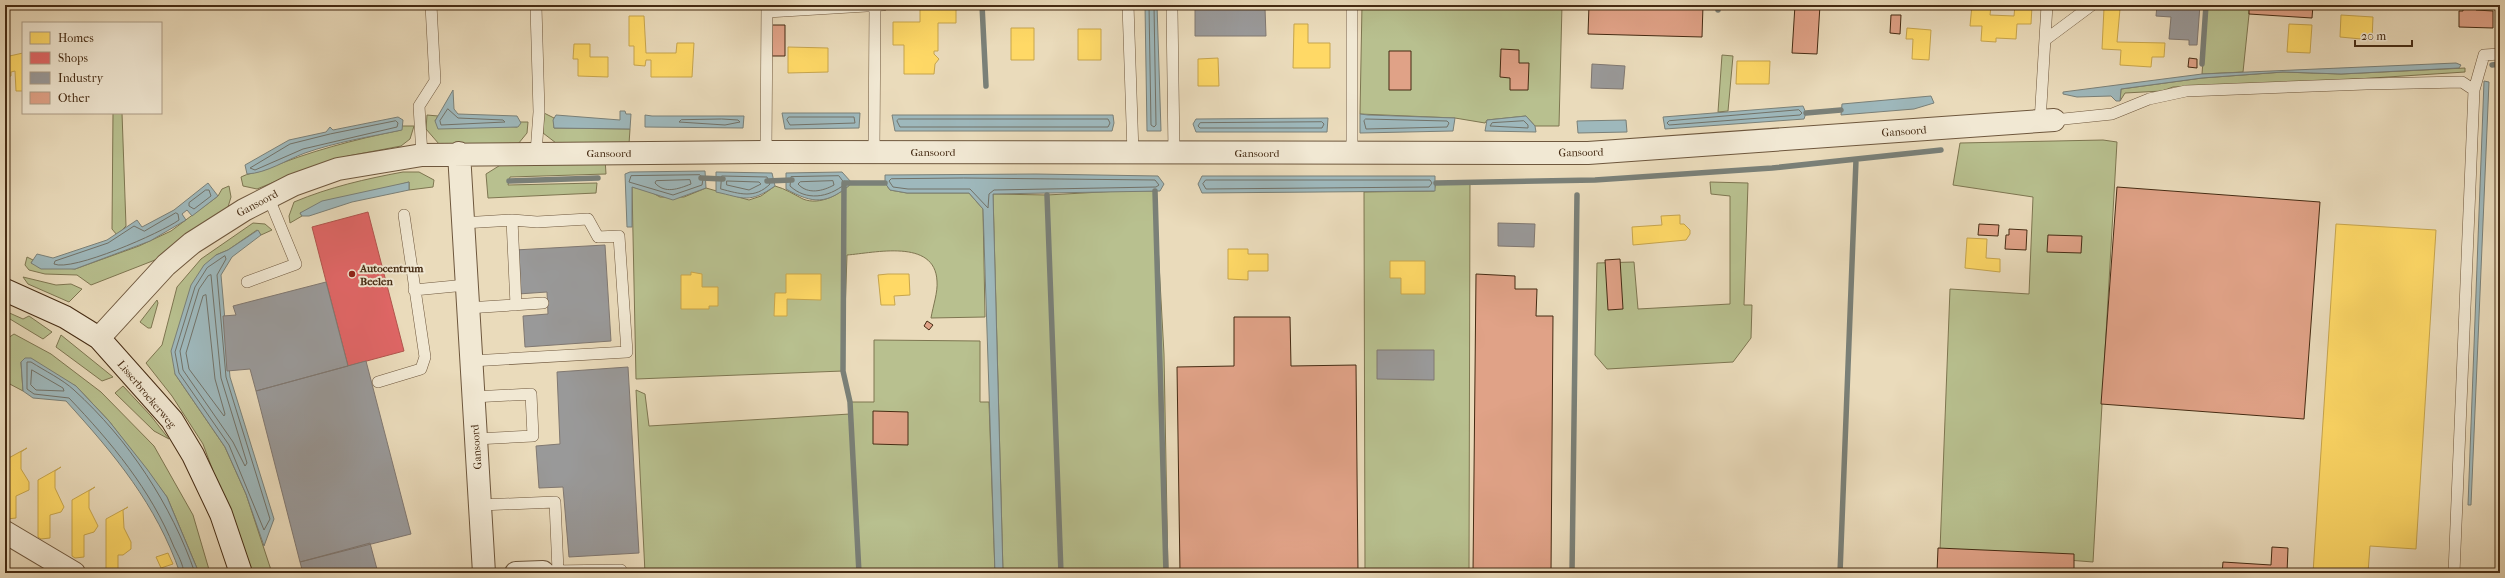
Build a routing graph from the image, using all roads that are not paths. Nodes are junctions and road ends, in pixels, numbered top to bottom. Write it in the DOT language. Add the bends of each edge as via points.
graph roads {
  1 [pos="431,5"];
  2 [pos="875,5"];
  3 [pos="883,5"];
  4 [pos="1128,5"];
  5 [pos="1352,5"];
  6 [pos="2047,5"];
  7 [pos="2092,5"];
  8 [pos="536,7"];
  9 [pos="767,8"];
  10 [pos="1172,10"];
  11 [pos="2045,40"];
  12 [pos="2500,54"];
  13 [pos="2474,90"];
  14 [pos="2047,121"];
  15 [pos="766,152"];
  16 [pos="874,152"];
  17 [pos="459,153"];
  18 [pos="536,153"];
  19 [pos="1133,153"];
  20 [pos="1174,153"];
  21 [pos="1352,153"];
  22 [pos="422,155"];
  23 [pos="268,196"];
  24 [pos="404,215"];
  25 [pos="512,220"];
  26 [pos="462,223"];
  27 [pos="247,282"];
  28 [pos="466,285"];
  29 [pos="5,290"];
  30 [pos="414,290"];
  31 [pos="543,303"];
  32 [pos="516,305"];
  33 [pos="467,308"];
  34 [pos="99,338"];
  35 [pos="471,361"];
  36 [pos="378,382"];
  37 [pos="473,397"];
  38 [pos="475,439"];
  39 [pos="480,505"];
  40 [pos="5,532"];
  41 [pos="621,570"];
  42 [pos="536,572"];
  43 [pos="74,573"];
  44 [pos="241,573"];
  45 [pos="484,573"];
  46 [pos="2454,573"];
  1 -- 22 [label="lane" via="435,81 419,106"];
  2 -- 3 [label="lane"];
  2 -- 9 [label="lane"];
  2 -- 16 [label="lane"];
  4 -- 19 [label="lane"];
  5 -- 21 [label="lane"];
  6 -- 11 [label="lane"];
  7 -- 11 [label="lane"];
  8 -- 18 [label="lane" via="539,112"];
  9 -- 15 [label="lane"];
  10 -- 20 [label="lane"];
  11 -- 14 [label="lane"];
  12 -- 13 [label="lane" via="2484,55"];
  13 -- 14 [label="lane" via="2462,82 2186,91 2150,98 2112,114"];
  13 -- 46 [label="lane"];
  14 -- 21 [label="street, Gansoord" via="1588,153"];
  15 -- 16 [label="street, Gansoord"];
  15 -- 18 [label="street, Gansoord"];
  16 -- 19 [label="street, Gansoord"];
  17 -- 18 [label="street, Gansoord"];
  17 -- 22 [label="street, Gansoord"];
  17 -- 26 [label="street, Gansoord"];
  19 -- 20 [label="street, Gansoord"];
  20 -- 21 [label="street, Gansoord"];
  22 -- 23 [label="street, Gansoord" via="338,169"];
  23 -- 27 [label="lane" via="296,264"];
  23 -- 34 [label="street, Gansoord" via="214,228 166,265"];
  24 -- 30 [label="lane"];
  25 -- 26 [label="lane"];
  25 -- 32 [label="lane"];
  25 -- 35 [label="lane" via="536,222 588,219 598,237 619,236 627,352"];
  26 -- 28 [label="street, Gansoord"];
  28 -- 30 [label="lane"];
  28 -- 33 [label="street, Gansoord"];
  29 -- 34 [label="street, Lisserbroekerweg" via="65,317"];
  30 -- 36 [label="lane" via="425,357 421,369"];
  31 -- 32 [label="lane"];
  32 -- 33 [label="lane"];
  33 -- 35 [label="street, Gansoord"];
  34 -- 44 [label="street, Lisserbroekerweg" via="172,420 193,455 221,514"];
  35 -- 37 [label="street, Gansoord"];
  37 -- 38 [label="street, Gansoord"];
  37 -- 38 [label="lane" via="531,394 533,436"];
  38 -- 39 [label="street, Gansoord"];
  39 -- 42 [label="lane" via="554,502"];
  39 -- 45 [label="street, Gansoord"];
  40 -- 43 [label="street"];
  41 -- 42 [label="lane"];
}
